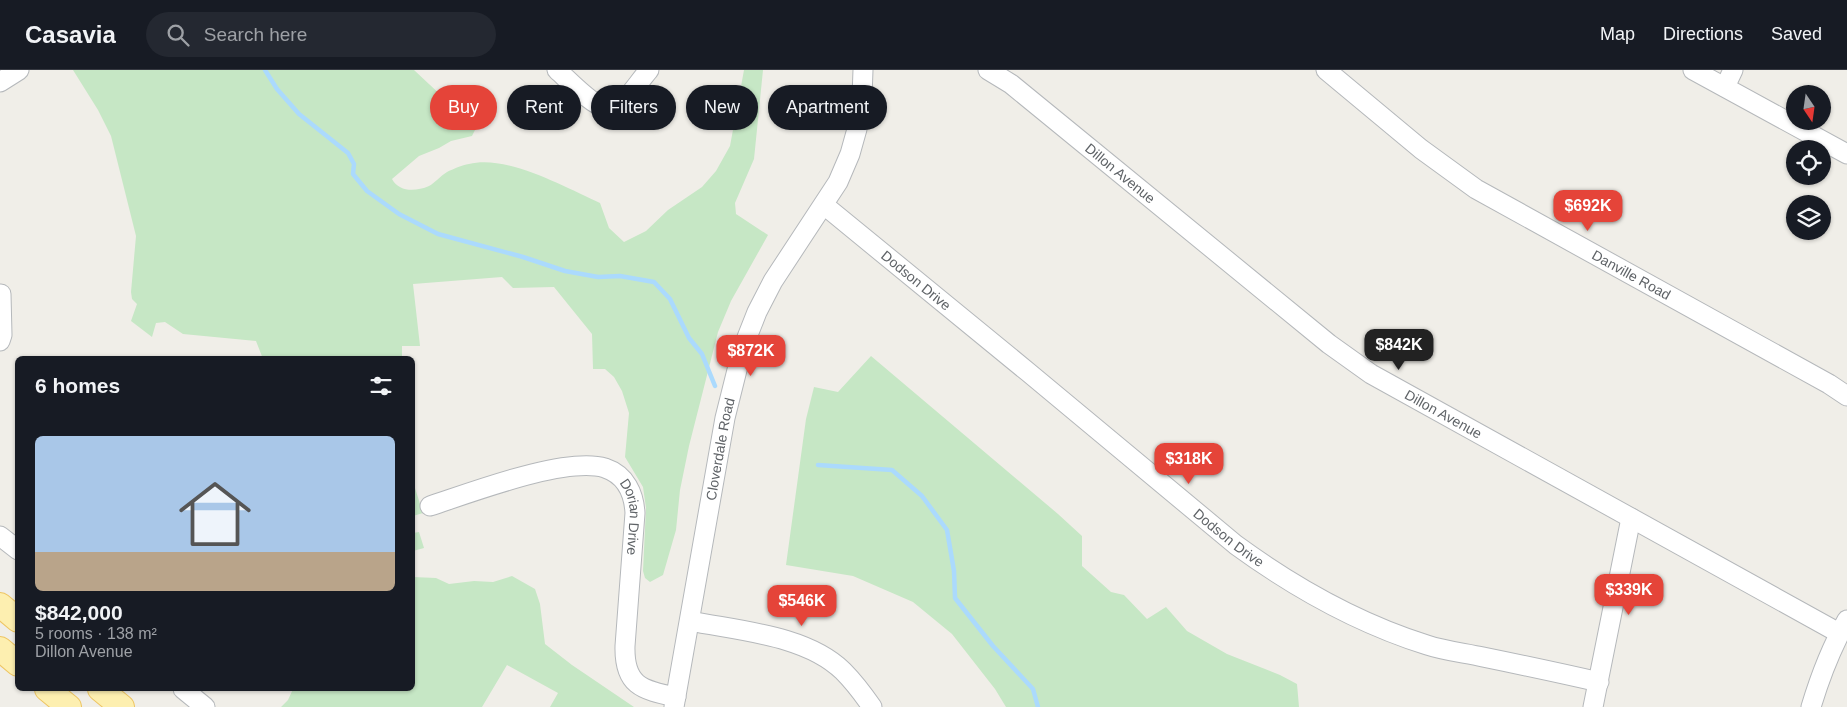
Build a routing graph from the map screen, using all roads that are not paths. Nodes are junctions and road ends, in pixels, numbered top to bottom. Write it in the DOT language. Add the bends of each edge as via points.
graph roads {
  1 [pos="20,70"];
  2 [pos="557,70"];
  3 [pos="649,70"];
  4 [pos="863,70"];
  5 [pos="988,70"];
  6 [pos="1326,70"];
  7 [pos="1693,70"];
  8 [pos="1733,70"];
  9 [pos="0,82"];
  10 [pos="1725,87"];
  11 [pos="1847,154"];
  12 [pos="824,205"];
  13 [pos="1,294"];
  14 [pos="0,341"];
  15 [pos="1847,396"];
  16 [pos="430,506"];
  17 [pos="1631,518"];
  18 [pos="0,605"];
  19 [pos="15,618"];
  20 [pos="690,621"];
  21 [pos="1843,627"];
  22 [pos="0,649"];
  23 [pos="15,662"];
  24 [pos="1598,682"];
  25 [pos="49,691"];
  26 [pos="102,691"];
  27 [pos="185,691"];
  28 [pos="675,702"];
  29 [pos="69,707"];
  30 [pos="122,707"];
  31 [pos="205,707"];
  32 [pos="872,707"];
  33 [pos="1594,707"];
  34 [pos="1811,707"];
  1 -- 9 [label="street"];
  2 -- 3 [label="street" via="598,106 608,110 618,107"];
  4 -- 12 [label="street, Cloverdale Road" via="862,98 850,154"];
  5 -- 17 [label="street, Dillon Avenue" via="1012,84 1351,361"];
  6 -- 15 [label="street, Danville Road" via="1421,149 1476,189"];
  7 -- 10 [label="street"];
  8 -- 10 [label="street"];
  10 -- 11 [label="street"];
  12 -- 20 [label="street, Cloverdale Road" via="773,281 742,350 725,418"];
  12 -- 24 [label="street, Dodson Drive" via="1236,545 1286,580 1347,614 1429,646"];
  13 -- 14 [label="street"];
  16 -- 28 [label="street, Dorian Drive" via="520,477 568,467 598,467 621,477 630,489 635,508 625,664 630,675 642,687"];
  17 -- 21 [label="street, Dillon Avenue"];
  17 -- 24 [label="street"];
  18 -- 19 [label="main road"];
  20 -- 28 [label="street, Cloverdale Road"];
  20 -- 32 [label="street" via="791,641 811,649 842,669"];
  21 -- 34 [label="street" via="1820,676"];
  22 -- 23 [label="main road"];
  24 -- 33 [label="street"];
  25 -- 29 [label="main road"];
  26 -- 30 [label="main road"];
  27 -- 31 [label="street"];
}
